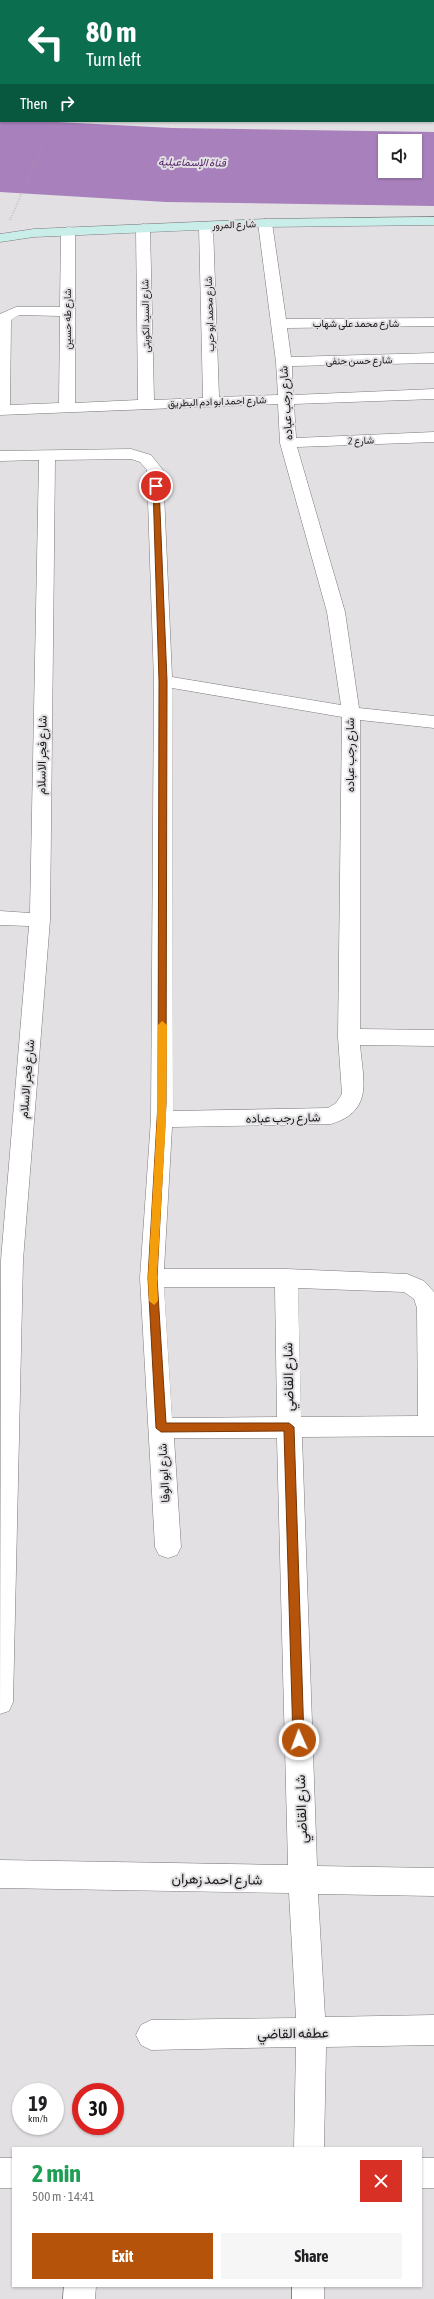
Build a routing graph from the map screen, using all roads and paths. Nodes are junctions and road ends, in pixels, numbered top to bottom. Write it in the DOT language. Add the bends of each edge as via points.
graph roads {
  1 [pos="53,122"];
  2 [pos="434,222"];
  3 [pos="265,223"];
  4 [pos="3,226"];
  5 [pos="206,226"];
  6 [pos="143,228"];
  7 [pos="68,231"];
  8 [pos="34,233"];
  9 [pos="0,238"];
  10 [pos="67,312"];
  11 [pos="434,322"];
  12 [pos="278,324"];
  13 [pos="434,358"];
  14 [pos="284,362"];
  15 [pos="434,394"];
  16 [pos="286,399"];
  17 [pos="211,402"];
  18 [pos="146,404"];
  19 [pos="67,407"];
  20 [pos="1,410"];
  21 [pos="434,437"];
  22 [pos="288,443"];
  23 [pos="46,455"];
  24 [pos="0,456"];
  25 [pos="163,681"];
  26 [pos="351,713"];
  27 [pos="434,722"];
  28 [pos="0,918"];
  29 [pos="40,920"];
  30 [pos="349,1037"];
  31 [pos="434,1038"];
  32 [pos="162,1119"];
  33 [pos="6,1260"];
  34 [pos="152,1278"];
  35 [pos="286,1278"];
  36 [pos="432,1426"];
  37 [pos="289,1427"];
  38 [pos="161,1428"];
  39 [pos="168,1547"];
  40 [pos="0,1702"];
  41 [pos="0,1874"];
  42 [pos="303,1881"];
  43 [pos="434,1882"];
  44 [pos="434,2030"];
  45 [pos="311,2032"];
  46 [pos="151,2035"];
  47 [pos="309,2147"];
  48 [pos="0,2173"];
  49 [pos="12,2173"];
  50 [pos="422,2173"];
  51 [pos="434,2173"];
  52 [pos="80,2287"];
  53 [pos="308,2287"];
  54 [pos="79,2299"];
  55 [pos="308,2299"];
  1 -- 4 [label="path" via="19,199"];
  2 -- 3 [label="main road, شارع المرور"];
  3 -- 5 [label="main road, شارع المرور"];
  3 -- 12 [label="street, شارع رجب عباده"];
  4 -- 8 [label="main road, شارع المرور"];
  5 -- 6 [label="main road, شارع المرور"];
  5 -- 17 [label="street, شارع محمد ابو حرب"];
  6 -- 7 [label="main road, شارع المرور"];
  6 -- 18 [label="street, شارع السيد الكويتى"];
  7 -- 8 [label="main road, شارع المرور"];
  7 -- 10 [label="street, شارع طه حسين"];
  8 -- 9 [label="main road, شارع المرور"];
  10 -- 19 [label="street, شارع طه حسين"];
  10 -- 20 [label="street" via="16,311 4,318"];
  11 -- 12 [label="street, شارع محمد على شهاب"];
  12 -- 14 [label="street, شارع رجب عباده"];
  13 -- 14 [label="street, شارع حسن حنفى"];
  14 -- 16 [label="street, شارع رجب عباده"];
  15 -- 16 [label="street, شارع احمد ابو ادم البطريق"];
  16 -- 17 [label="street, شارع احمد ابو ادم البطريق"];
  16 -- 22 [label="street, شارع رجب عباده"];
  17 -- 18 [label="street, شارع احمد ابو ادم البطريق"];
  18 -- 19 [label="street, شارع احمد ابو ادم البطريق"];
  19 -- 20 [label="street, شارع احمد ابو ادم البطريق"];
  21 -- 22 [label="street, شارع 2"];
  22 -- 26 [label="street, شارع رجب عباده" via="336,612"];
  23 -- 24 [label="street"];
  23 -- 25 [label="street, شارع ابو الوفا" via="131,454 143,456 152,463 155,470"];
  23 -- 29 [label="street, شارع فجر الاسلام"];
  25 -- 26 [label="street"];
  25 -- 32 [label="street, شارع ابو الوفا"];
  26 -- 27 [label="street"];
  26 -- 30 [label="street, شارع رجب عباده"];
  28 -- 29 [label="street"];
  29 -- 33 [label="street, شارع فجر الاسلام"];
  30 -- 31 [label="street"];
  30 -- 32 [label="street, شارع رجب عباده" via="353,1095 344,1109 331,1116"];
  32 -- 34 [label="street, شارع ابو الوفا"];
  33 -- 40 [label="street, شارع فجر الاسلام"];
  34 -- 35 [label="street"];
  34 -- 38 [label="street, شارع ابو الوفا"];
  35 -- 36 [label="street" via="407,1282 419,1288 427,1297 429,1308"];
  35 -- 37 [label="street, شارع القاضي"];
  36 -- 37 [label="street"];
  37 -- 38 [label="street"];
  37 -- 42 [label="street, شارع القاضي"];
  38 -- 39 [label="street, شارع ابو الوفا"];
  41 -- 42 [label="street, شارع احمد زهران"];
  42 -- 43 [label="street, شارع احمد زهران"];
  42 -- 45 [label="street, شارع القاضي"];
  44 -- 45 [label="street, عطفه القاضي"];
  45 -- 46 [label="street, عطفه القاضي"];
  45 -- 47 [label="street, شارع القاضي"];
  48 -- 49 [label="street"];
  50 -- 51 [label="street"];
  52 -- 54 [label="street"];
  53 -- 55 [label="street"];
}
